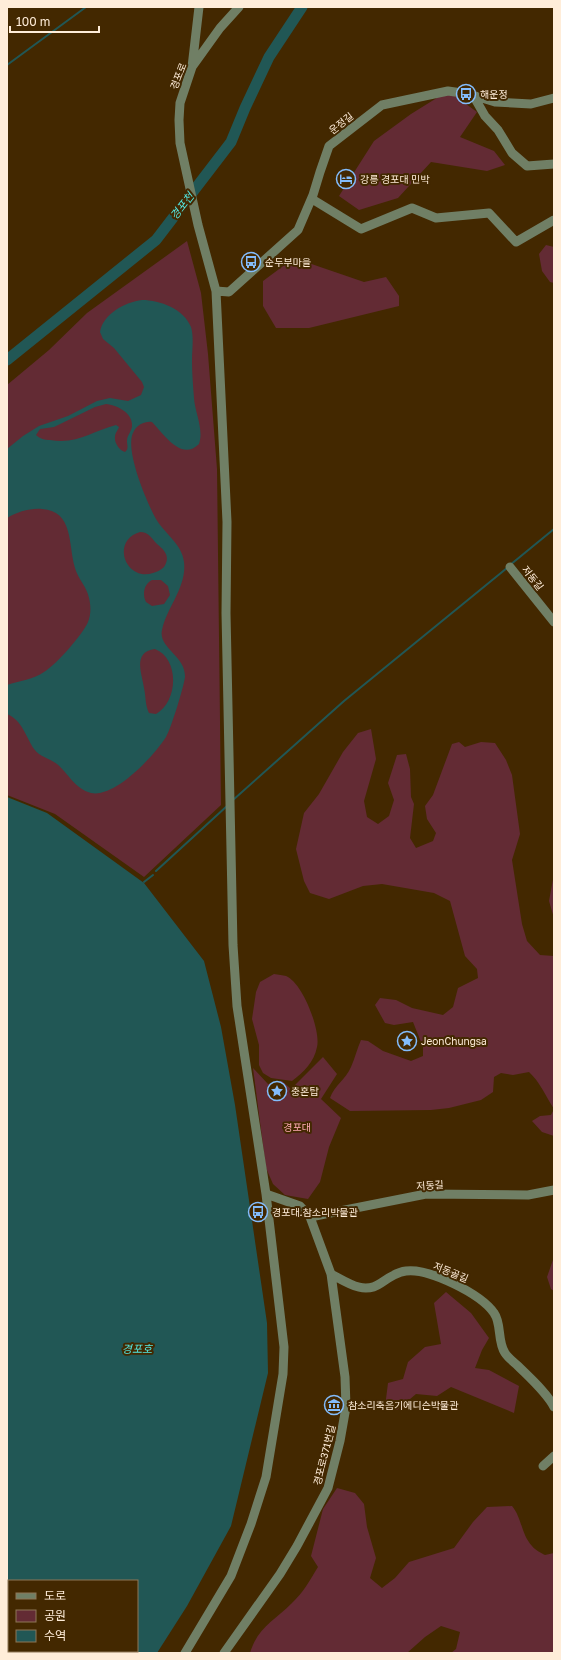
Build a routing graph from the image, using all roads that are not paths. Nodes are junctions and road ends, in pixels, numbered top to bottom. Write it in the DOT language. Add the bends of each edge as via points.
graph roads {
  1 [pos="199,7"];
  2 [pos="238,7"];
  3 [pos="192,67"];
  4 [pos="473,95"];
  5 [pos="554,98"];
  6 [pos="554,164"];
  7 [pos="312,198"];
  8 [pos="554,220"];
  9 [pos="216,291"];
  10 [pos="510,567"];
  11 [pos="554,622"];
  12 [pos="554,1190"];
  13 [pos="266,1194"];
  14 [pos="310,1217"];
  15 [pos="331,1274"];
  16 [pos="554,1407"];
  17 [pos="554,1456"];
  18 [pos="543,1466"];
  19 [pos="185,1653"];
  20 [pos="224,1653"];
  1 -- 3 [label="street"];
  2 -- 3 [label="street, 경포로" via="216,32"];
  3 -- 9 [label="street, 경포로" via="180,103 180,143"];
  4 -- 5 [label="street, 운정길" via="495,102 531,104"];
  4 -- 6 [label="street" via="512,153 522,162 527,166"];
  4 -- 7 [label="street, 운정길" via="448,91 382,105 329,146"];
  7 -- 8 [label="street" via="361,229 412,208 436,218 489,213 516,242"];
  7 -- 9 [label="street, 운정길" via="298,230 229,292"];
  9 -- 13 [label="street, 경포로" via="227,522 226,613 233,945 237,1006"];
  10 -- 11 [label="street, 저동길"];
  12 -- 14 [label="street, 저동길" via="528,1195 426,1194"];
  13 -- 14 [label="street, 경포로371번길" via="300,1206"];
  13 -- 19 [label="street, 경포로" via="284,1347 283,1374 266,1476 231,1576"];
  14 -- 15 [label="street, 경포로371번길"];
  15 -- 16 [label="street, 저동골길" via="359,1288 371,1288 406,1270 444,1279 465,1288 494,1313 498,1322 500,1341 506,1354"];
  15 -- 20 [label="street, 경포로371번길" via="346,1407 332,1475 328,1488 297,1546"];
  17 -- 18 [label="street"];
}
